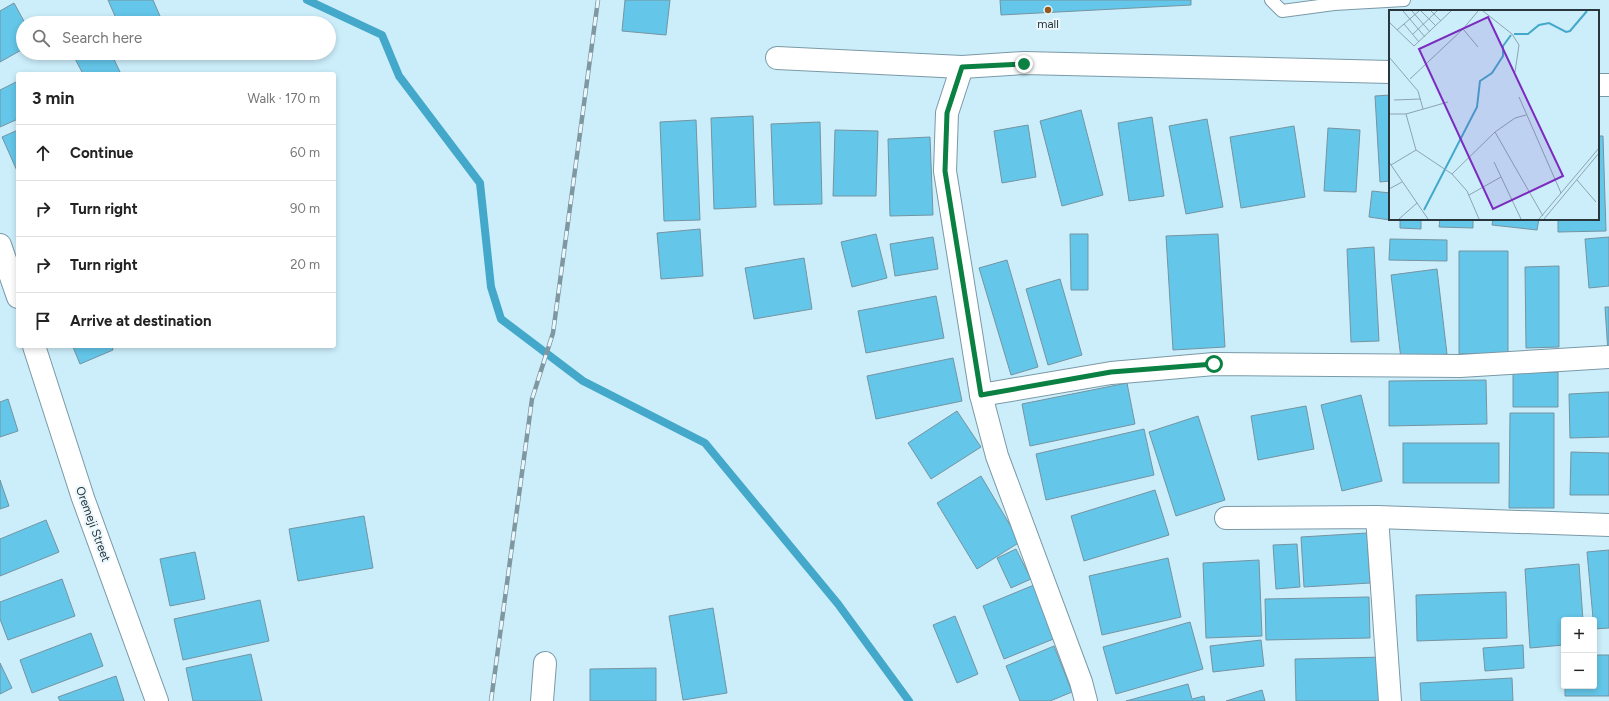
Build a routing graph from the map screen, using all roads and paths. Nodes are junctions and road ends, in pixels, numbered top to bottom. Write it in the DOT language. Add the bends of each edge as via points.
graph roads {
  1 [pos="1271,0"];
  2 [pos="1404,0"];
  3 [pos="1334,2"];
  4 [pos="777,58"];
  5 [pos="962,67"];
  6 [pos="1389,72"];
  7 [pos="8,253"];
  8 [pos="16,288"];
  9 [pos="35,348"];
  10 [pos="1609,357"];
  11 [pos="981,395"];
  12 [pos="1377,516"];
  13 [pos="1226,518"];
  14 [pos="1609,525"];
  15 [pos="545,663"];
  16 [pos="157,701"];
  17 [pos="542,701"];
  18 [pos="1086,701"];
  19 [pos="1390,701"];
  1 -- 3 [label="lane" via="1282,11"];
  2 -- 3 [label="lane"];
  4 -- 5 [label="street"];
  5 -- 6 [label="street" via="1024,64"];
  5 -- 11 [label="street" via="947,113 945,171"];
  7 -- 8 [label="street"];
  9 -- 16 [label="street, Oremeji Street" via="83,498"];
  10 -- 11 [label="street" via="1460,366 1214,364 1111,372"];
  11 -- 18 [label="street" via="997,456"];
  12 -- 13 [label="street"];
  12 -- 14 [label="street"];
  12 -- 19 [label="street"];
  15 -- 17 [label="street"];
}
